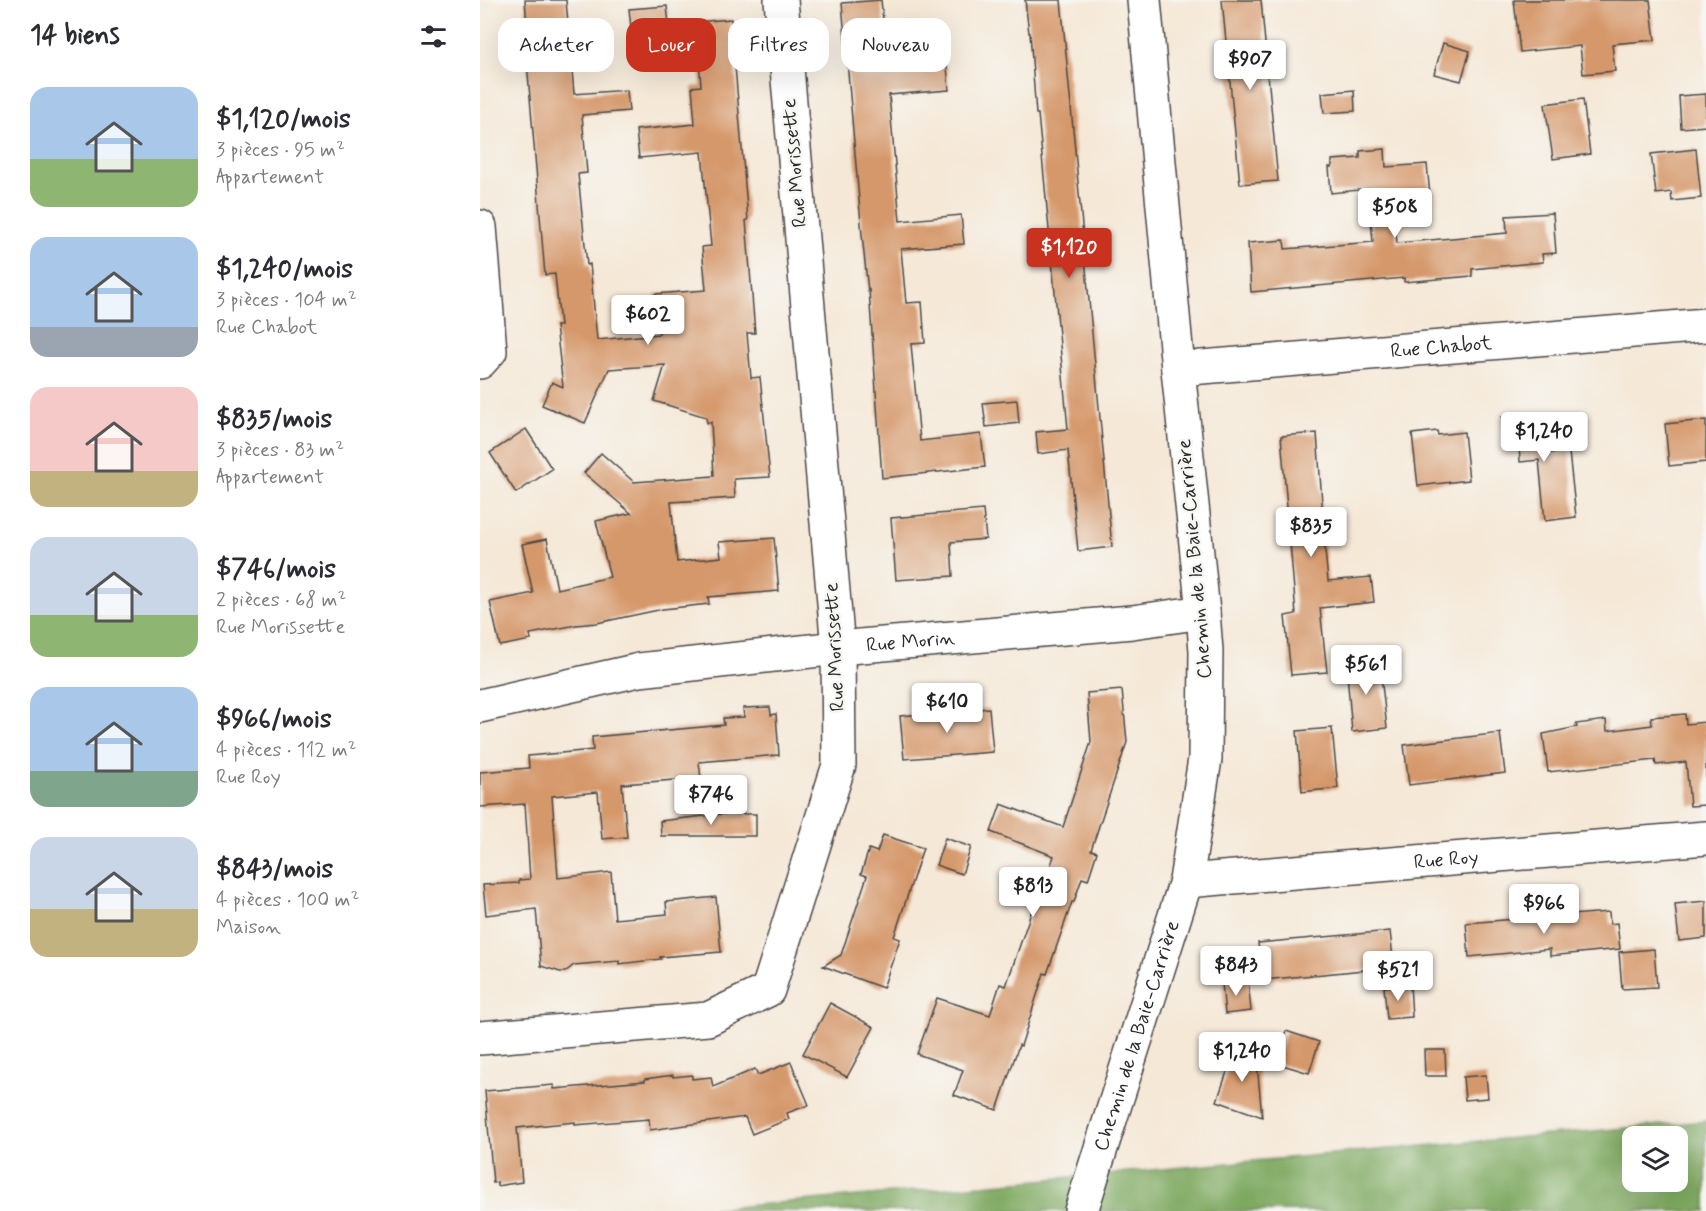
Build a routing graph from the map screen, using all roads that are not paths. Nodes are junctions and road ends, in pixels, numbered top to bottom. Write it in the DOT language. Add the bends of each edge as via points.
graph roads {
  1 [pos="781,0"];
  2 [pos="1144,0"];
  3 [pos="480,226"];
  4 [pos="1706,325"];
  5 [pos="480,362"];
  6 [pos="1178,369"];
  7 [pos="1203,612"];
  8 [pos="838,648"];
  9 [pos="480,706"];
  10 [pos="1706,838"];
  11 [pos="1186,881"];
  12 [pos="480,1038"];
  13 [pos="1081,1211"];
  1 -- 8 [label="street, Rue Morissette"];
  2 -- 6 [label="street, Chemin de la Baie-Carrière"];
  3 -- 5 [label="street" via="490,351"];
  4 -- 6 [label="street, Rue Chabot"];
  6 -- 7 [label="street, Chemin de la Baie-Carrière"];
  7 -- 8 [label="street, Rue Morin"];
  7 -- 11 [label="street, Chemin de la Baie-Carrière" via="1205,759"];
  8 -- 9 [label="street, Rue Morin" via="639,670"];
  8 -- 12 [label="street, Rue Morissette" via="839,765 768,990 708,1019"];
  10 -- 11 [label="street, Rue Roy"];
  11 -- 13 [label="street, Chemin de la Baie-Carrière"];
}
